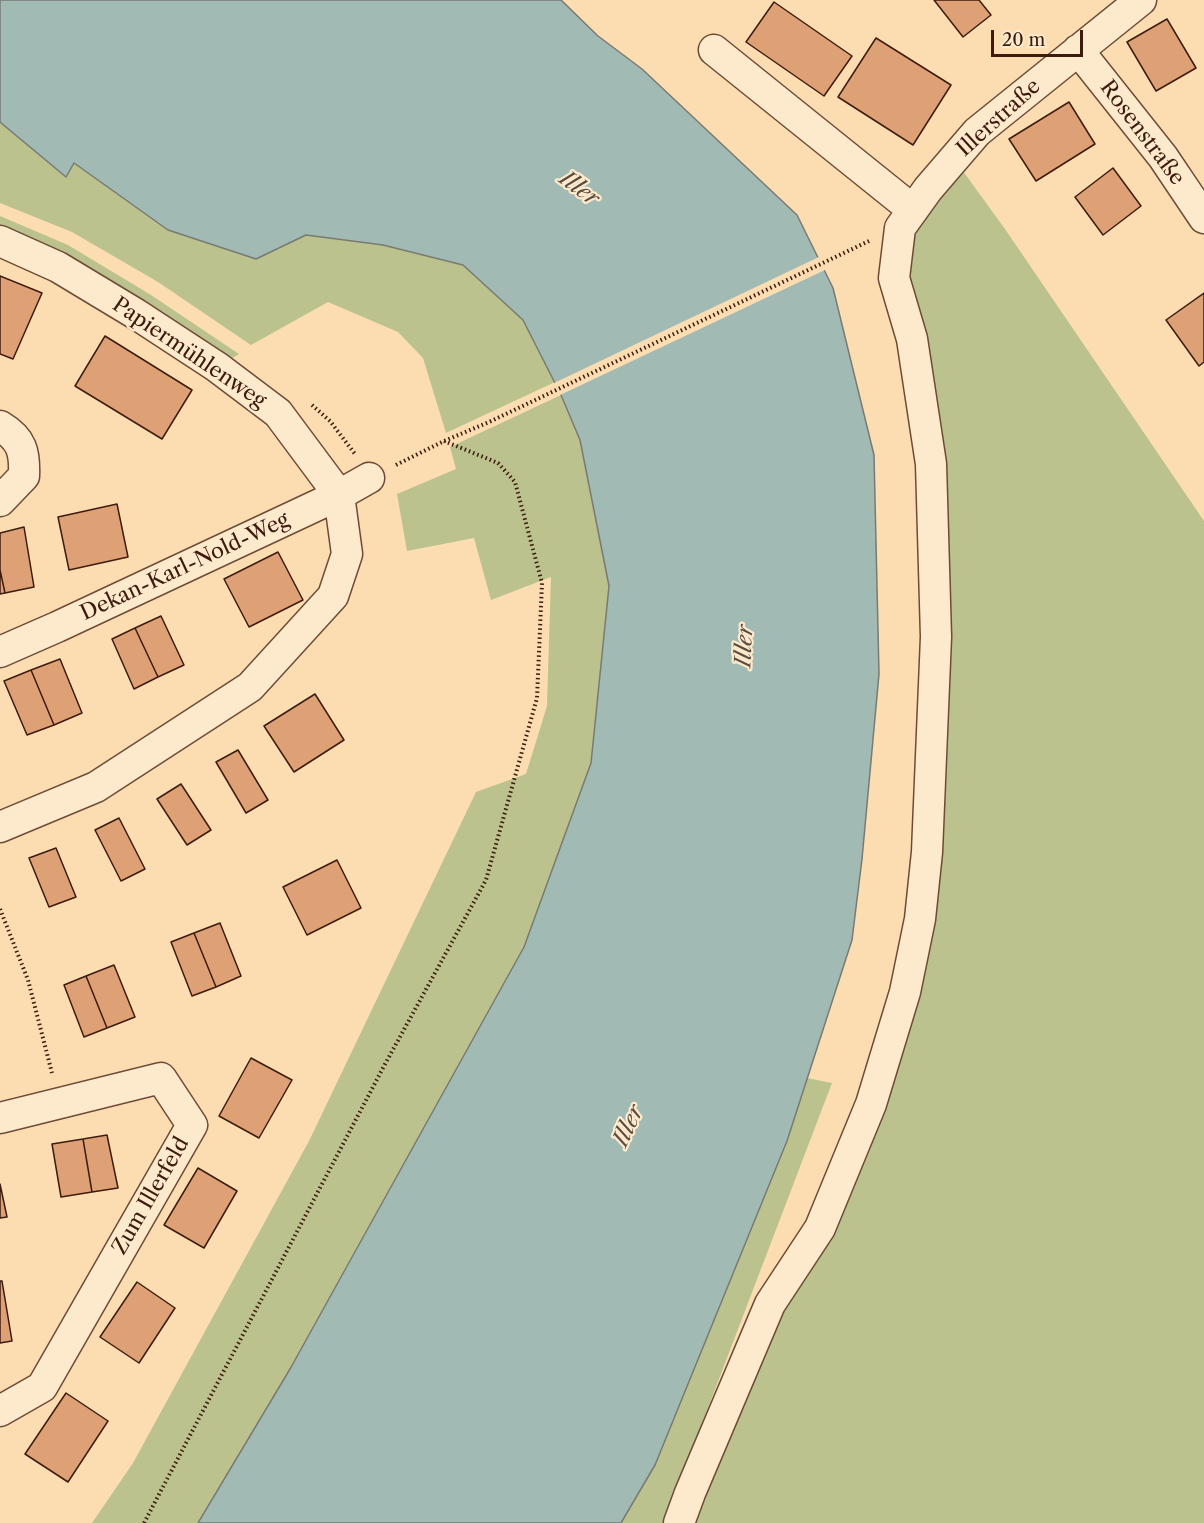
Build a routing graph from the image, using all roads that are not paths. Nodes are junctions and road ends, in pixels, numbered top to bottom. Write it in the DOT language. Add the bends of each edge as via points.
graph roads {
  1 [pos="1142,0"];
  2 [pos="714,50"];
  3 [pos="1078,50"];
  4 [pos="1204,218"];
  5 [pos="906,219"];
  6 [pos="0,241"];
  7 [pos="0,426"];
  8 [pos="369,478"];
  9 [pos="339,495"];
  10 [pos="0,501"];
  11 [pos="0,652"];
  12 [pos="0,827"];
  13 [pos="0,1118"];
  14 [pos="0,1411"];
  15 [pos="679,1523"];
  1 -- 3 [label="street, Illerstraße"];
  2 -- 5 [label="street"];
  3 -- 4 [label="street, Rosenstraße" via="1163,157"];
  3 -- 5 [label="street, Illerstraße" via="977,132"];
  5 -- 15 [label="street" via="894,278 912,339 931,464 936,614 927,852 920,919 905,992 871,1104 820,1228 770,1304"];
  6 -- 9 [label="street, Papiermühlenweg" via="57,267 217,367 278,413"];
  7 -- 10 [label="street" via="13,434 24,456 24,476"];
  8 -- 9 [label="street, Dekan-Karl-Nold-Weg"];
  9 -- 11 [label="street, Dekan-Karl-Nold-Weg"];
  9 -- 12 [label="street, Papiermühlenweg" via="347,554 333,596 250,687 96,787"];
  13 -- 14 [label="street, Zum Illerfeld" via="161,1078 192,1125 42,1387"];
}
